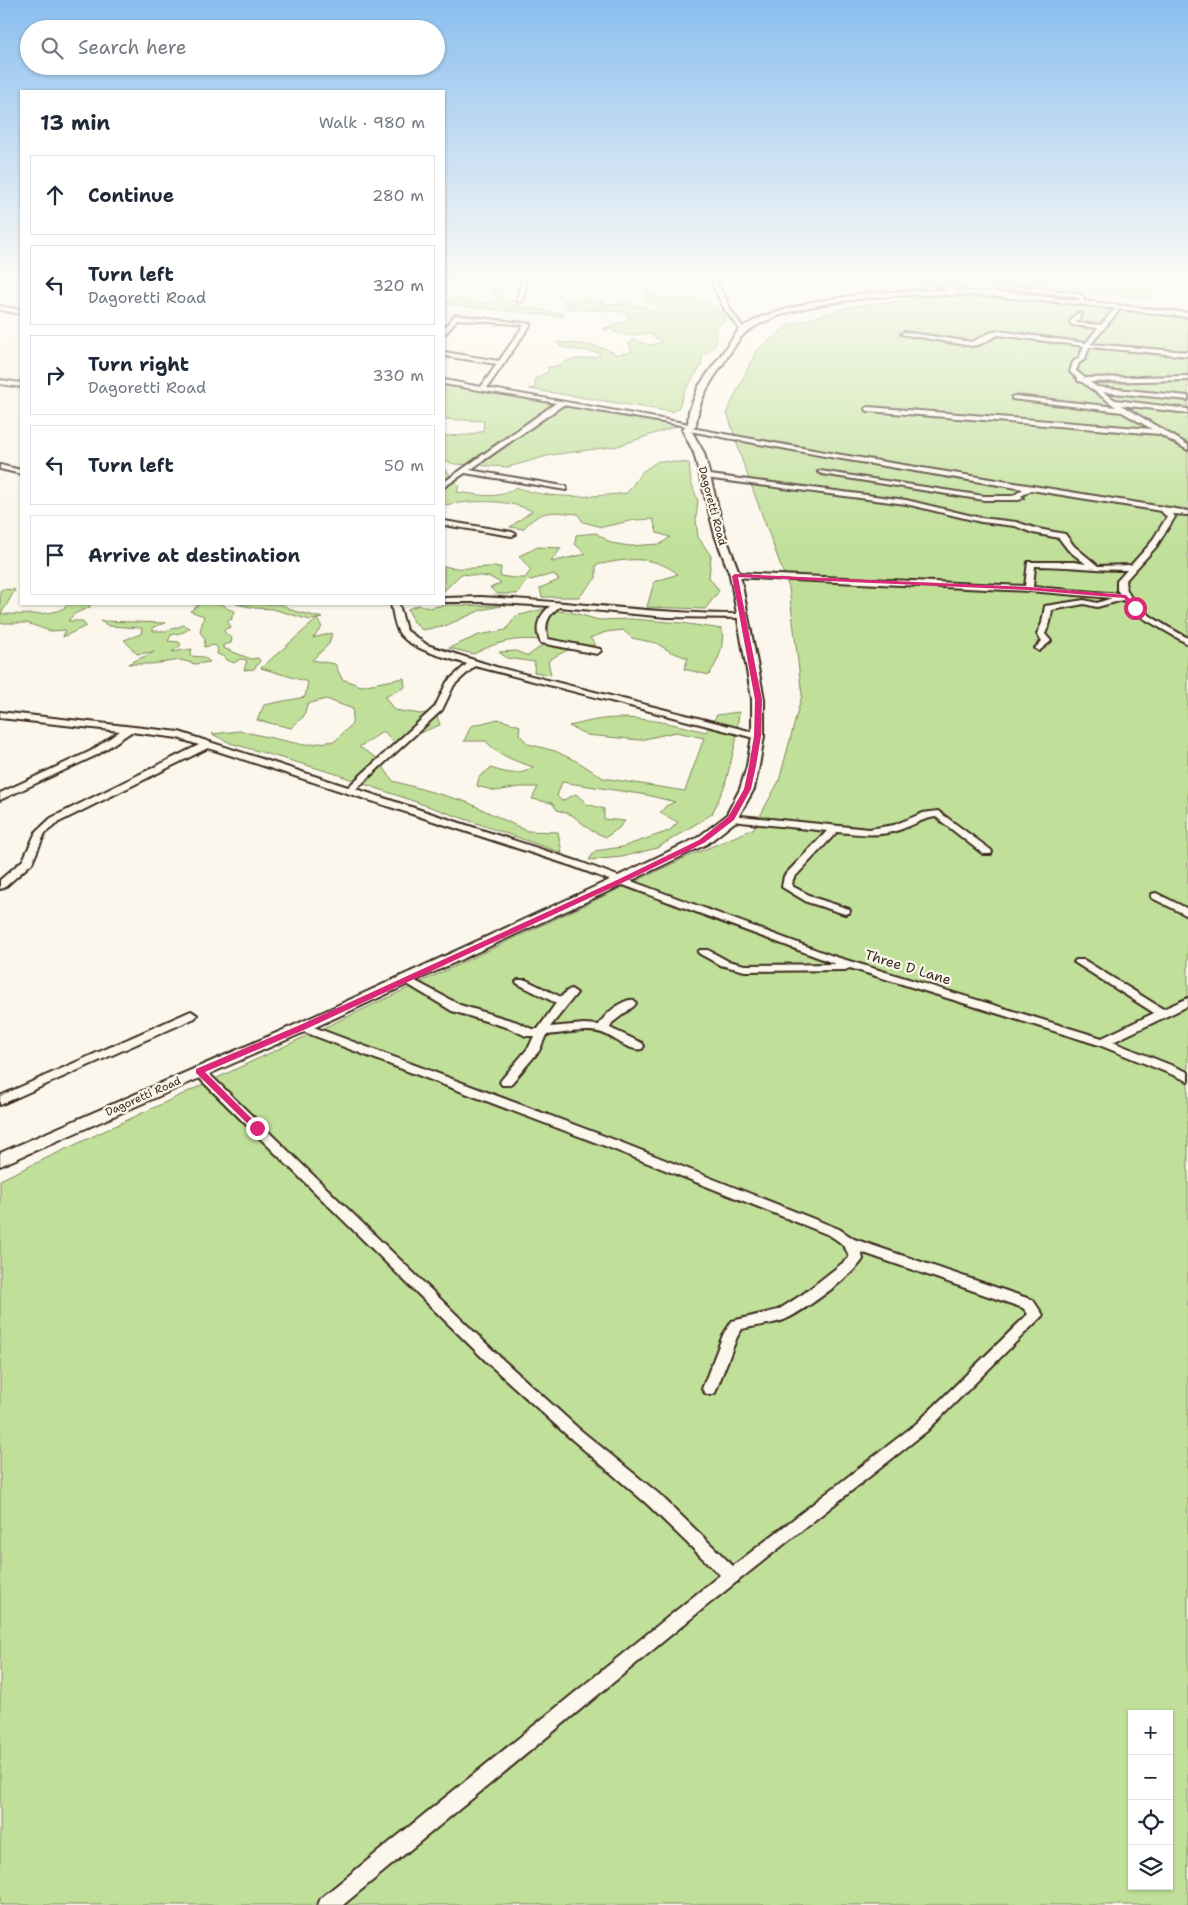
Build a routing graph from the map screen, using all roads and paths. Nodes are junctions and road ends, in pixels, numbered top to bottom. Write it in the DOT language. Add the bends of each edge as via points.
graph roads {
  1 [pos="497,369"];
  2 [pos="715,369"];
  3 [pos="1074,369"];
  4 [pos="1188,378"];
  5 [pos="1080,380"];
  6 [pos="0,382"];
  7 [pos="445,382"];
  8 [pos="20,385"];
  9 [pos="1095,389"];
  10 [pos="482,390"];
  11 [pos="1014,398"];
  12 [pos="1188,398"];
  13 [pos="1115,402"];
  14 [pos="561,403"];
  15 [pos="868,409"];
  16 [pos="1124,410"];
  17 [pos="1188,411"];
  18 [pos="689,427"];
  19 [pos="1161,432"];
  20 [pos="1188,448"];
  21 [pos="0,467"];
  22 [pos="464,471"];
  23 [pos="20,472"];
  24 [pos="822,472"];
  25 [pos="705,476"];
  26 [pos="445,484"];
  27 [pos="1031,487"];
  28 [pos="562,488"];
  29 [pos="1167,510"];
  30 [pos="1188,513"];
  31 [pos="445,523"];
  32 [pos="512,534"];
  33 [pos="1134,567"];
  34 [pos="1096,568"];
  35 [pos="735,576"];
  36 [pos="1029,589"];
  37 [pos="1126,597"];
  38 [pos="445,600"];
  39 [pos="558,604"];
  40 [pos="395,605"];
  41 [pos="742,616"];
  42 [pos="1188,641"];
  43 [pos="1038,648"];
  44 [pos="596,652"];
  45 [pos="473,663"];
  46 [pos="0,715"];
  47 [pos="130,729"];
  48 [pos="758,736"];
  49 [pos="208,744"];
  50 [pos="351,789"];
  51 [pos="0,798"];
  52 [pos="731,818"];
  53 [pos="833,830"];
  54 [pos="987,852"];
  55 [pos="619,881"];
  56 [pos="0,886"];
  57 [pos="1156,896"];
  58 [pos="845,911"];
  59 [pos="1188,913"];
  60 [pos="704,952"];
  61 [pos="1080,962"];
  62 [pos="857,967"];
  63 [pos="406,979"];
  64 [pos="522,982"];
  65 [pos="571,993"];
  66 [pos="562,1002"];
  67 [pos="1188,1002"];
  68 [pos="630,1004"];
  69 [pos="1163,1014"];
  70 [pos="192,1015"];
  71 [pos="303,1027"];
  72 [pos="603,1029"];
  73 [pos="541,1033"];
  74 [pos="1103,1042"];
  75 [pos="638,1046"];
  76 [pos="199,1071"];
  77 [pos="1188,1077"];
  78 [pos="506,1082"];
  79 [pos="0,1101"];
  80 [pos="0,1160"];
  81 [pos="851,1243"];
  82 [pos="710,1389"];
  83 [pos="732,1576"];
  84 [pos="328,1905"];
  1 -- 10 [label="street"];
  2 -- 18 [label="main road" via="703,386"];
  3 -- 5 [label="street"];
  4 -- 5 [label="street"];
  5 -- 9 [label="street"];
  6 -- 8 [label="street"];
  7 -- 10 [label="street"];
  9 -- 12 [label="street"];
  9 -- 13 [label="street"];
  10 -- 14 [label="street"];
  11 -- 16 [label="street"];
  13 -- 16 [label="street"];
  13 -- 17 [label="street"];
  14 -- 18 [label="street"];
  14 -- 22 [label="street"];
  15 -- 19 [label="street"];
  16 -- 19 [label="street"];
  18 -- 25 [label="main road, Dagoretti Road"];
  18 -- 27 [label="street" via="830,455"];
  19 -- 20 [label="street"];
  21 -- 23 [label="street"];
  22 -- 26 [label="street"];
  22 -- 28 [label="street"];
  24 -- 27 [label="street" via="1010,500 1019,498 1016,496"];
  25 -- 34 [label="street" via="906,502 981,520 1016,524 1062,536 1071,548"];
  25 -- 35 [label="main road, Dagoretti Road" via="720,536"];
  27 -- 29 [label="street"];
  29 -- 30 [label="street"];
  29 -- 33 [label="street" via="1170,517"];
  31 -- 32 [label="street"];
  33 -- 34 [label="street"];
  33 -- 37 [label="street" via="1121,581"];
  34 -- 36 [label="street" via="1074,564 1031,564"];
  35 -- 36 [label="street"];
  35 -- 41 [label="main road, Dagoretti Road"];
  36 -- 37 [label="street"];
  37 -- 42 [label="street" via="1135,608"];
  37 -- 43 [label="street" via="1097,604 1084,602 1048,608 1041,634 1047,641"];
  38 -- 39 [label="street"];
  39 -- 41 [label="street" via="648,614"];
  39 -- 44 [label="street" via="546,612 540,628 544,641"];
  40 -- 45 [label="street" via="402,631 411,639 424,647"];
  41 -- 48 [label="main road, Dagoretti Road" via="758,700"];
  45 -- 48 [label="street"];
  45 -- 50 [label="street" via="450,684 439,708"];
  46 -- 47 [label="street, Three D Lane"];
  47 -- 49 [label="street, Three D Lane" via="179,735"];
  47 -- 51 [label="street" via="94,753"];
  48 -- 52 [label="main road, Dagoretti Road" via="747,789"];
  49 -- 50 [label="street, Three D Lane"];
  49 -- 56 [label="street" via="55,820 41,832 28,862"];
  50 -- 55 [label="street, Three D Lane"];
  52 -- 53 [label="street"];
  52 -- 55 [label="main road, Dagoretti Road" via="702,841"];
  53 -- 54 [label="street" via="880,832 938,814"];
  53 -- 58 [label="street" via="788,878 787,887 811,900"];
  55 -- 62 [label="street, Three D Lane"];
  55 -- 63 [label="main road, Dagoretti Road"];
  57 -- 59 [label="street"];
  60 -- 62 [label="street" via="724,963 745,968"];
  61 -- 69 [label="street"];
  62 -- 74 [label="street, Three D Lane"];
  63 -- 71 [label="main road, Dagoretti Road"];
  63 -- 73 [label="street" via="456,1008 530,1033"];
  64 -- 66 [label="street"];
  65 -- 66 [label="street"];
  66 -- 73 [label="street"];
  67 -- 69 [label="street"];
  68 -- 72 [label="street" via="607,1021"];
  69 -- 74 [label="street"];
  70 -- 79 [label="street"];
  71 -- 76 [label="main road, Dagoretti Road"];
  71 -- 81 [label="street" via="619,1147 834,1232"];
  72 -- 73 [label="street"];
  72 -- 75 [label="street"];
  73 -- 78 [label="street" via="536,1048"];
  74 -- 77 [label="street, Three D Lane"];
  76 -- 80 [label="main road, Dagoretti Road"];
  76 -- 83 [label="street" via="496,1362 653,1499"];
  81 -- 82 [label="street" via="856,1259 850,1266 784,1314 737,1325 730,1335"];
  81 -- 83 [label="street" via="1028,1304 1036,1314 922,1427"];
  83 -- 84 [label="street"];
}
